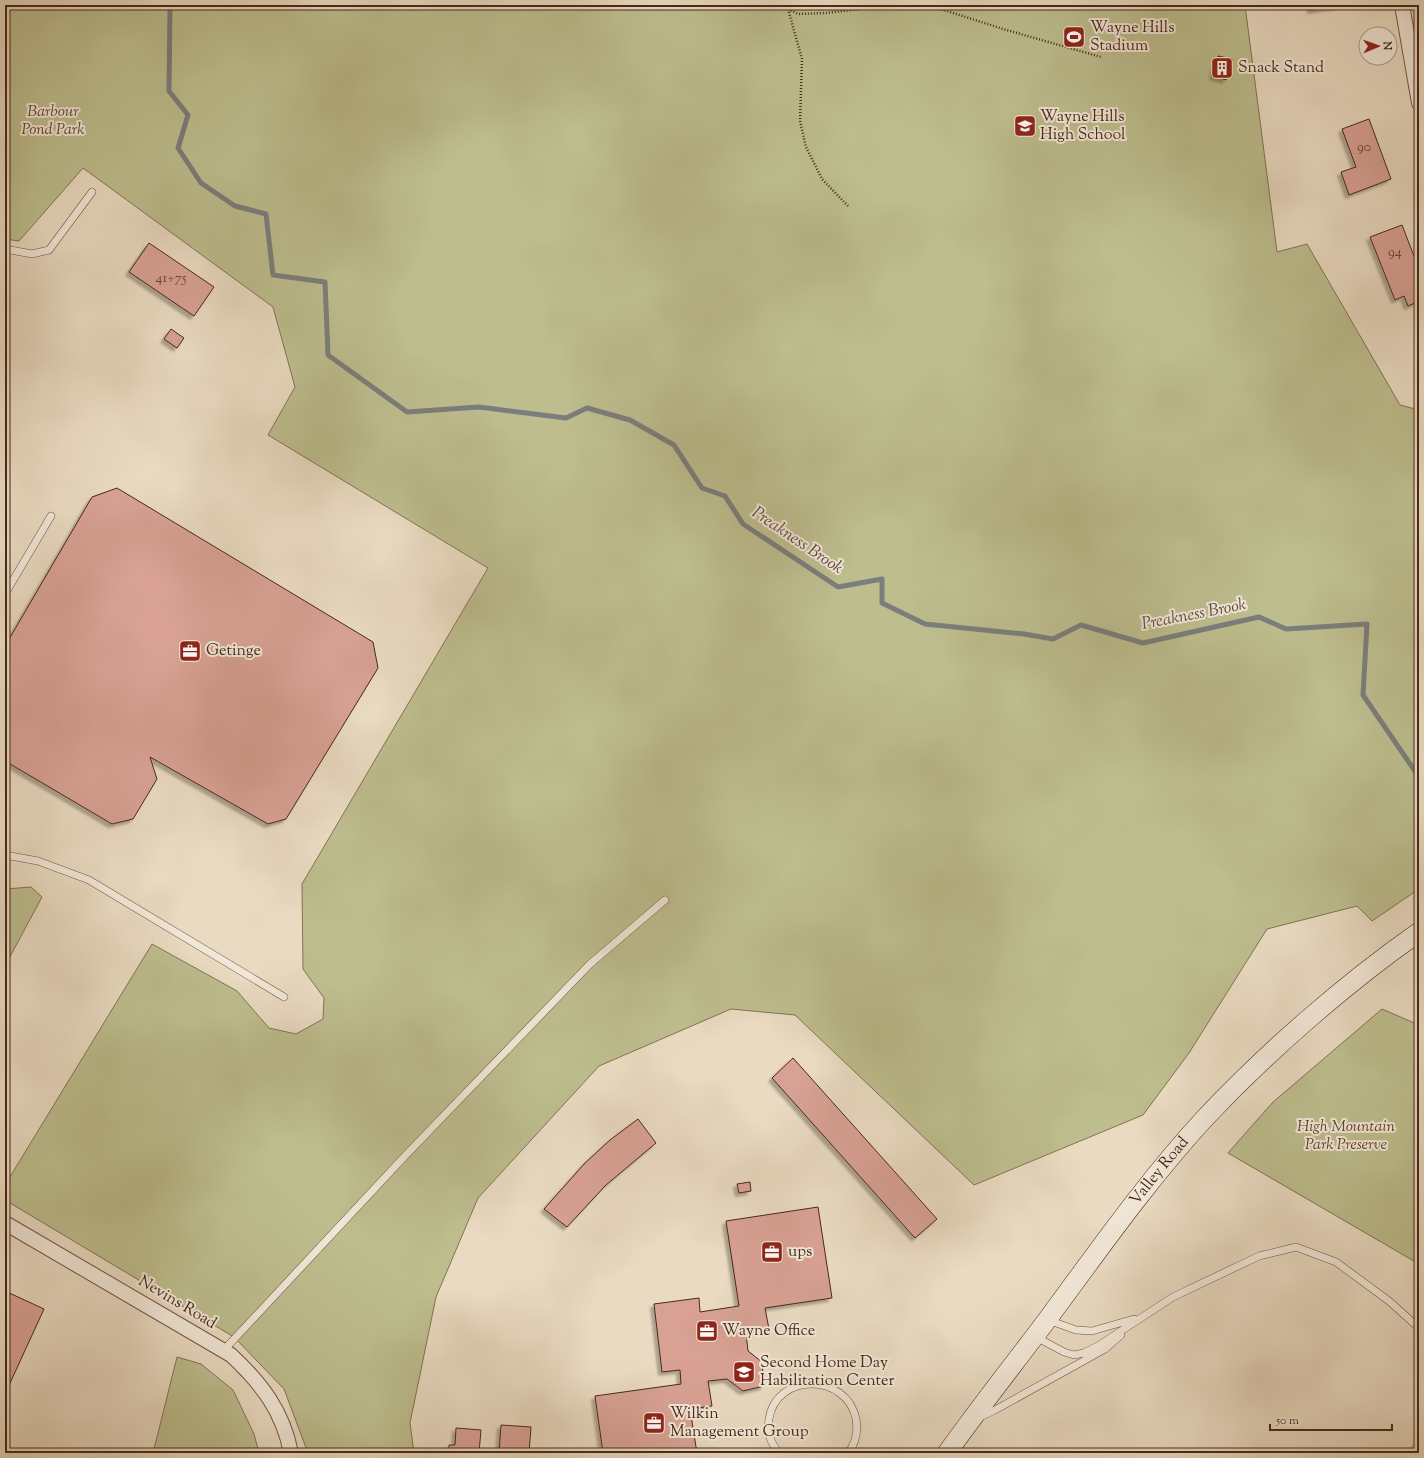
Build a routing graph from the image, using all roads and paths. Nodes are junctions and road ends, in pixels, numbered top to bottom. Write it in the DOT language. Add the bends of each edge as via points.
graph roads {
  1 [pos="780,5"];
  2 [pos="894,5"];
  3 [pos="921,5"];
  4 [pos="1402,5"];
  5 [pos="788,9"];
  6 [pos="1101,58"];
  7 [pos="1419,103"];
  8 [pos="92,192"];
  9 [pos="848,206"];
  10 [pos="5,249"];
  11 [pos="51,516"];
  12 [pos="5,594"];
  13 [pos="5,855"];
  14 [pos="665,900"];
  15 [pos="1419,932"];
  16 [pos="284,997"];
  17 [pos="5,1223"];
  18 [pos="1142,1316"];
  19 [pos="1047,1320"];
  20 [pos="1419,1328"];
  21 [pos="1034,1336"];
  22 [pos="223,1351"];
  23 [pos="970,1421"];
  24 [pos="1419,1444"];
  25 [pos="850,1450"];
  26 [pos="291,1453"];
  27 [pos="779,1453"];
  28 [pos="858,1453"];
  29 [pos="947,1453"];
  30 [pos="1412,1453"];
  1 -- 5 [label="path"];
  2 -- 5 [label="path" via="798,14"];
  3 -- 6 [label="path"];
  4 -- 7 [label="street"];
  5 -- 9 [label="path" via="802,59 800,121 806,147 822,179"];
  8 -- 10 [label="lane" via="49,250 32,254"];
  11 -- 12 [label="lane"];
  13 -- 16 [label="lane" via="38,861 89,880"];
  14 -- 22 [label="lane" via="590,964 404,1157"];
  15 -- 19 [label="main road, Valley Road" via="1304,1024 1205,1118 1116,1225"];
  17 -- 22 [label="street, Nevins Road"];
  18 -- 19 [label="lane" via="1092,1331 1076,1330"];
  18 -- 20 [label="lane" via="1173,1297 1259,1256 1296,1247 1336,1262 1389,1301"];
  18 -- 21 [label="lane" via="1098,1346 1074,1355"];
  18 -- 23 [label="lane" via="1105,1349 995,1410"];
  19 -- 21 [label="main road, Valley Road"];
  21 -- 23 [label="main road, Valley Road"];
  22 -- 26 [label="street, Nevins Road" via="253,1376 274,1406 288,1438"];
  23 -- 29 [label="main road, Valley Road"];
  24 -- 30 [label="lane"];
  25 -- 27 [label="lane" via="857,1431 853,1407 842,1394 830,1386 805,1384 788,1390 772,1407 768,1431"];
  25 -- 28 [label="lane"];
}
